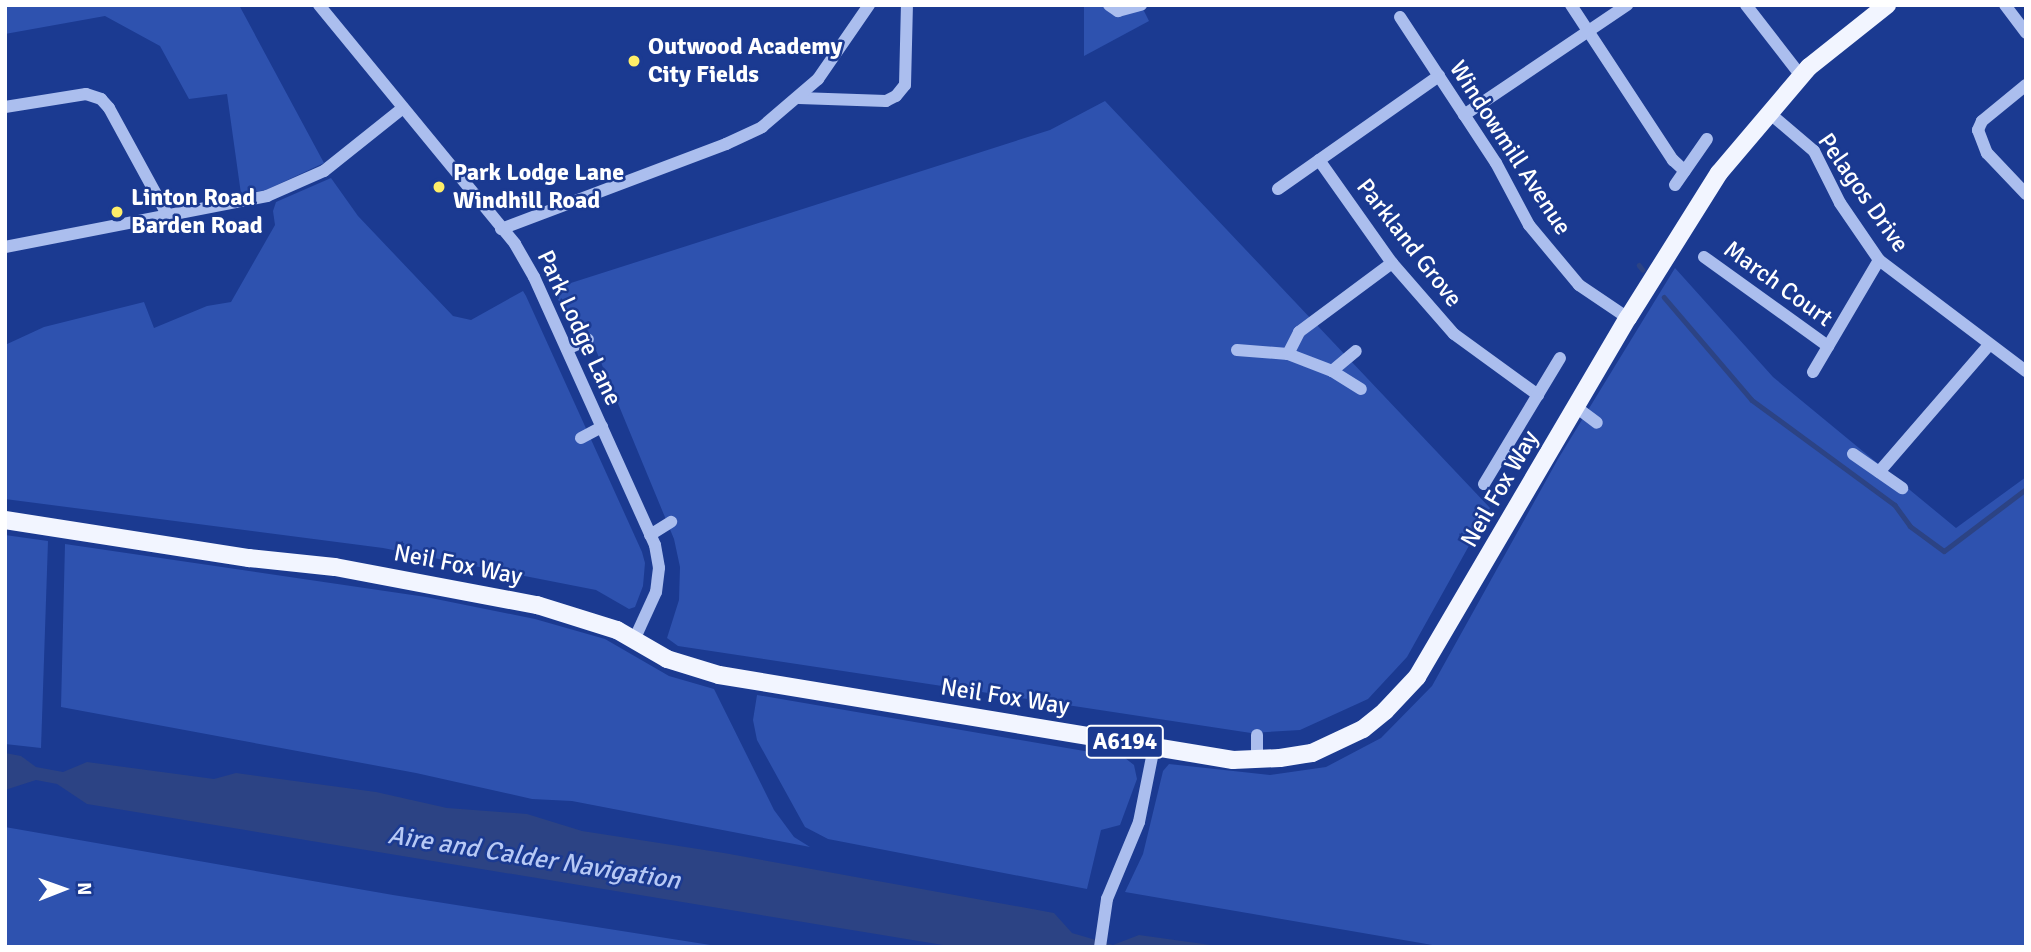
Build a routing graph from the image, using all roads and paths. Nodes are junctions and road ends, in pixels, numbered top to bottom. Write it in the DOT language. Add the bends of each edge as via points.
graph roads {
  1 [pos="319,5"];
  2 [pos="869,5"];
  3 [pos="907,5"];
  4 [pos="1109,5"];
  5 [pos="1141,5"];
  6 [pos="1571,5"];
  7 [pos="1627,5"];
  8 [pos="1746,5"];
  9 [pos="1887,5"];
  10 [pos="2005,5"];
  11 [pos="1400,17"];
  12 [pos="1588,31"];
  13 [pos="2026,33"];
  14 [pos="1439,76"];
  15 [pos="1801,76"];
  16 [pos="2026,85"];
  17 [pos="799,98"];
  18 [pos="5,107"];
  19 [pos="403,108"];
  20 [pos="1768,112"];
  21 [pos="1464,115"];
  22 [pos="1706,139"];
  23 [pos="1320,160"];
  24 [pos="1685,171"];
  25 [pos="1675,185"];
  26 [pos="1278,189"];
  27 [pos="2026,194"];
  28 [pos="168,216"];
  29 [pos="500,229"];
  30 [pos="5,247"];
  31 [pos="1704,257"];
  32 [pos="1879,260"];
  33 [pos="1392,263"];
  34 [pos="1628,318"];
  35 [pos="588,339"];
  36 [pos="1989,345"];
  37 [pos="1828,346"];
  38 [pos="567,349"];
  39 [pos="1237,349"];
  40 [pos="1356,351"];
  41 [pos="1288,354"];
  42 [pos="1560,358"];
  43 [pos="1332,371"];
  44 [pos="2026,371"];
  45 [pos="1813,372"];
  46 [pos="1361,389"];
  47 [pos="1538,395"];
  48 [pos="1576,407"];
  49 [pos="1597,423"];
  50 [pos="602,427"];
  51 [pos="581,438"];
  52 [pos="1853,454"];
  53 [pos="1879,472"];
  54 [pos="1484,484"];
  55 [pos="1902,488"];
  56 [pos="5,520"];
  57 [pos="671,522"];
  58 [pos="650,534"];
  59 [pos="634,640"];
  60 [pos="1257,735"];
  61 [pos="1154,747"];
  62 [pos="1257,760"];
  63 [pos="1100,947"];
  1 -- 19 [label="street, Park Lodge Lane"];
  2 -- 17 [label="street" via="841,50"];
  3 -- 17 [label="street" via="905,85 896,96 886,101"];
  4 -- 5 [label="street" via="1118,11"];
  6 -- 12 [label="street"];
  7 -- 12 [label="street"];
  8 -- 15 [label="street"];
  9 -- 15 [label="main road, Neil Fox Way / A6194"];
  10 -- 13 [label="street"];
  11 -- 14 [label="street, Windowmill Avenue"];
  12 -- 21 [label="street"];
  12 -- 24 [label="street" via="1673,160"];
  14 -- 21 [label="street, Windowmill Avenue"];
  14 -- 23 [label="street"];
  15 -- 20 [label="main road, Neil Fox Way / A6194"];
  16 -- 27 [label="street" via="1982,121 1978,130 1987,153"];
  17 -- 29 [label="street" via="762,127 726,144"];
  18 -- 28 [label="street" via="86,94 101,99"];
  19 -- 28 [label="street" via="324,171 300,184 267,197"];
  19 -- 29 [label="street, Park Lodge Lane"];
  20 -- 32 [label="street, Pelagos Drive" via="1814,151 1840,203"];
  20 -- 34 [label="main road, Neil Fox Way / A6194" via="1719,173"];
  21 -- 34 [label="street, Windowmill Avenue" via="1529,225 1579,285"];
  22 -- 24 [label="street"];
  23 -- 26 [label="street"];
  23 -- 33 [label="street, Parkland Grove"];
  24 -- 25 [label="street"];
  28 -- 30 [label="street"];
  29 -- 38 [label="street, Park Lodge Lane" via="523,255"];
  31 -- 37 [label="street, March Court"];
  32 -- 36 [label="street, Pelagos Drive"];
  32 -- 37 [label="street, March Court"];
  33 -- 41 [label="street" via="1299,332"];
  33 -- 47 [label="street, Parkland Grove" via="1454,334"];
  34 -- 48 [label="main road, Neil Fox Way / A6194"];
  35 -- 38 [label="street"];
  36 -- 44 [label="street, Pelagos Drive"];
  36 -- 53 [label="street"];
  37 -- 45 [label="street, March Court"];
  38 -- 50 [label="street, Park Lodge Lane"];
  39 -- 41 [label="street"];
  40 -- 43 [label="street"];
  41 -- 43 [label="street"];
  42 -- 47 [label="street"];
  43 -- 46 [label="street"];
  47 -- 54 [label="street"];
  48 -- 49 [label="street"];
  48 -- 62 [label="main road, Neil Fox Way / A6194" via="1427,663 1406,691 1347,738 1312,752"];
  50 -- 51 [label="street"];
  50 -- 58 [label="street, Park Lodge Lane"];
  52 -- 53 [label="street"];
  53 -- 55 [label="street"];
  56 -- 59 [label="main road, Neil Fox Way / A6194" via="444,586 575,615"];
  57 -- 58 [label="street"];
  58 -- 59 [label="street, Park Lodge Lane" via="658,583"];
  59 -- 61 [label="main road, Neil Fox Way / A6194" via="676,663 719,675"];
  60 -- 62 [label="street"];
  61 -- 62 [label="main road, Neil Fox Way / A6194"];
  61 -- 63 [label="street" via="1145,804 1107,899"];
}
